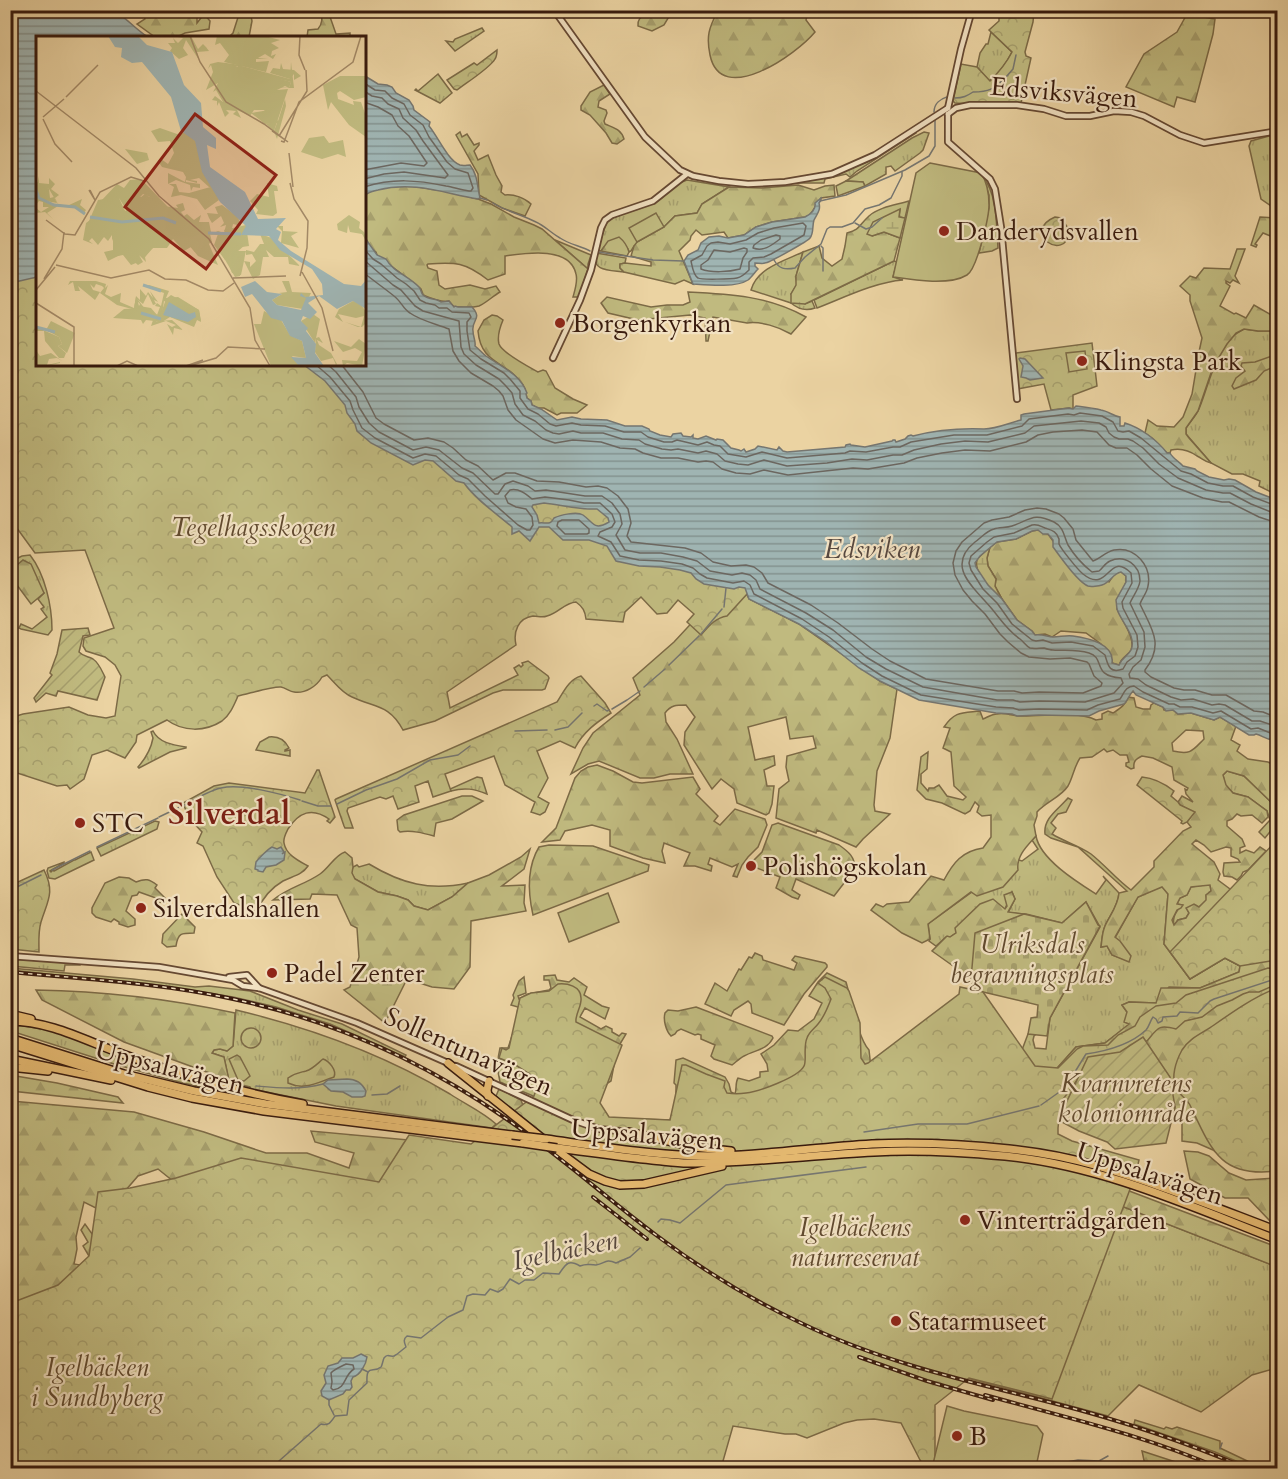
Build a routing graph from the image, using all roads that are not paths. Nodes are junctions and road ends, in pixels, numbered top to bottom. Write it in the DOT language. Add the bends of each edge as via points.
graph roads {
  1 [pos="554,10"];
  2 [pos="972,10"];
  3 [pos="948,111"];
  4 [pos="1278,131"];
  5 [pos="687,174"];
  6 [pos="553,358"];
  7 [pos="1017,399"];
  8 [pos="10,956"];
  9 [pos="241,975"];
  10 [pos="223,978"];
  11 [pos="250,979"];
  12 [pos="239,982"];
  13 [pos="245,986"];
  14 [pos="260,988"];
  15 [pos="10,1014"];
  16 [pos="10,1021"];
  17 [pos="75,1036"];
  18 [pos="10,1038"];
  19 [pos="10,1044"];
  20 [pos="10,1059"];
  21 [pos="448,1063"];
  22 [pos="10,1067"];
  23 [pos="489,1081"];
  24 [pos="148,1087"];
  25 [pos="488,1096"];
  26 [pos="385,1118"];
  27 [pos="629,1132"];
  28 [pos="758,1154"];
  29 [pos="740,1162"];
  30 [pos="1278,1231"];
  31 [pos="1278,1240"];
  1 -- 5 [label="street, Edsviksvägen" via="645,137"];
  2 -- 3 [label="street"];
  3 -- 4 [label="street, Edsviksvägen" via="970,105 1017,105 1066,116 1131,112 1204,143"];
  3 -- 5 [label="street, Edsviksvägen" via="875,156 832,174 748,184"];
  3 -- 7 [label="street" via="948,142 995,189"];
  5 -- 6 [label="street" via="653,201 605,220 580,300"];
  8 -- 10 [label="street" via="159,968"];
  9 -- 10 [label="street"];
  9 -- 11 [label="street"];
  9 -- 12 [label="street"];
  10 -- 12 [label="street"];
  11 -- 13 [label="street"];
  11 -- 14 [label="street, Sollentunavägen"];
  12 -- 13 [label="street"];
  13 -- 14 [label="street, Sollentunavägen"];
  14 -- 21 [label="street, Sollentunavägen" via="357,1023"];
  15 -- 17 [label="highway"];
  16 -- 17 [label="highway" via="44,1025"];
  17 -- 26 [label="highway" via="205,1081"];
  18 -- 26 [label="highway, Uppsalavägen" via="124,1074 194,1091"];
  19 -- 24 [label="highway, Uppsalavägen"];
  20 -- 24 [label="highway"];
  21 -- 23 [label="street, Sollentunavägen"];
  21 -- 25 [label="highway"];
  22 -- 24 [label="highway"];
  23 -- 25 [label="highway"];
  23 -- 27 [label="street, Sollentunavägen" via="573,1120 599,1129"];
  24 -- 29 [label="highway, Uppsalavägen, bridge" via="255,1109 635,1158 685,1163"];
  25 -- 29 [label="highway" via="583,1170 612,1183 644,1184"];
  26 -- 28 [label="highway, Uppsalavägen, bridge" via="684,1155"];
  27 -- 28 [label="highway" via="694,1147"];
  28 -- 30 [label="highway, Uppsalavägen" via="910,1143 1045,1154 1092,1164 1162,1187"];
  29 -- 31 [label="highway, Uppsalavägen" via="874,1152 1007,1156 1090,1172"];
}
